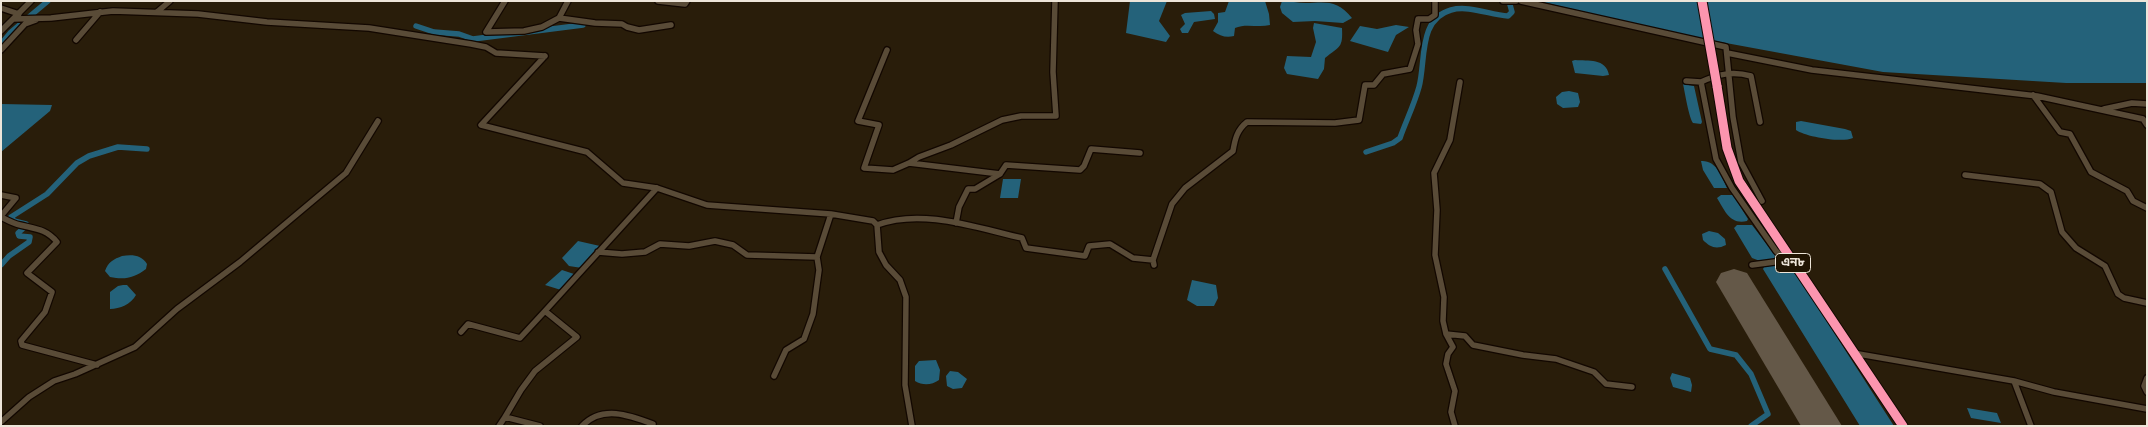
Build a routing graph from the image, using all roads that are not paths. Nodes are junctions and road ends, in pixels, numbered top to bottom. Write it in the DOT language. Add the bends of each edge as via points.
graph roads {
  1 [pos="31,1"];
  2 [pos="170,1"];
  3 [pos="506,1"];
  4 [pos="568,1"];
  5 [pos="658,1"];
  6 [pos="688,1"];
  7 [pos="1055,1"];
  8 [pos="1435,1"];
  9 [pos="1503,1"];
  10 [pos="1516,1"];
  11 [pos="1521,1"];
  12 [pos="1702,1"];
  13 [pos="1,8"];
  14 [pos="100,12"];
  15 [pos="157,12"];
  16 [pos="19,14"];
  17 [pos="559,18"];
  18 [pos="14,19"];
  19 [pos="40,19"];
  20 [pos="671,25"];
  21 [pos="1,31"];
  22 [pos="76,40"];
  23 [pos="1,50"];
  24 [pos="886,50"];
  25 [pos="1727,53"];
  26 [pos="1729,72"];
  27 [pos="1686,81"];
  28 [pos="1460,82"];
  29 [pos="1701,82"];
  30 [pos="2033,95"];
  31 [pos="2147,104"];
  32 [pos="2102,110"];
  33 [pos="378,121"];
  34 [pos="1760,122"];
  35 [pos="2147,125"];
  36 [pos="1140,154"];
  37 [pos="909,162"];
  38 [pos="1000,174"];
  39 [pos="1965,175"];
  40 [pos="657,188"];
  41 [pos="1,195"];
  42 [pos="1762,201"];
  43 [pos="2147,208"];
  44 [pos="831,214"];
  45 [pos="1,217"];
  46 [pos="956,223"];
  47 [pos="877,225"];
  48 [pos="598,252"];
  49 [pos="817,257"];
  50 [pos="1752,265"];
  51 [pos="2147,303"];
  52 [pos="545,311"];
  53 [pos="461,332"];
  54 [pos="1446,334"];
  55 [pos="1853,353"];
  56 [pos="97,365"];
  57 [pos="774,376"];
  58 [pos="2147,378"];
  59 [pos="2014,381"];
  60 [pos="1632,387"];
  61 [pos="2147,392"];
  62 [pos="2147,409"];
  63 [pos="505,417"];
  64 [pos="1,422"];
  65 [pos="500,426"];
  66 [pos="540,426"];
  67 [pos="582,426"];
  68 [pos="652,426"];
  69 [pos="912,426"];
  70 [pos="1455,426"];
  71 [pos="1903,426"];
  72 [pos="2031,426"];
  1 -- 16 [label="street"];
  2 -- 15 [label="street"];
  3 -- 17 [label="street" via="486,32 537,29"];
  4 -- 17 [label="street"];
  5 -- 6 [label="street" via="685,4"];
  7 -- 37 [label="street" via="1052,72 1056,116 1012,117 993,122 951,145 921,154"];
  8 -- 46 [label="street" via="1435,15 1429,19 1418,19 1418,44 1410,69 1383,74 1374,85 1365,85 1359,120 1335,124 1247,122 1240,127 1233,151 1185,188 1172,204 1154,263 1133,258 1110,244 1089,246 1085,256 1026,248 1022,238"];
  9 -- 10 [label="street"];
  11 -- 25 [label="street" via="1726,48"];
  12 -- 55 [label="highway, এন৮, bridge" via="1727,148 1739,181"];
  13 -- 16 [label="street"];
  14 -- 15 [label="street"];
  14 -- 19 [label="street"];
  14 -- 22 [label="street"];
  15 -- 40 [label="street" via="369,28 471,44 496,53 545,56 481,125 587,152 623,183"];
  16 -- 18 [label="street"];
  17 -- 20 [label="street" via="622,24 627,29 638,30"];
  18 -- 19 [label="street"];
  18 -- 21 [label="street"];
  19 -- 23 [label="street" via="25,24"];
  24 -- 37 [label="street" via="858,121 879,125 864,168 896,170"];
  25 -- 26 [label="street"];
  25 -- 30 [label="street" via="1812,70"];
  26 -- 29 [label="street"];
  26 -- 34 [label="street" via="1751,76"];
  26 -- 42 [label="street" via="1741,162"];
  27 -- 29 [label="street"];
  28 -- 54 [label="street" via="1450,140 1434,173 1435,255 1444,297"];
  29 -- 50 [label="street" via="1716,159 1732,188 1783,258 1782,261"];
  30 -- 32 [label="street"];
  30 -- 43 [label="street" via="2060,132 2070,134 2091,172 2127,191 2133,201"];
  31 -- 32 [label="street" via="2132,103"];
  32 -- 35 [label="street" via="2143,119"];
  33 -- 56 [label="street" via="346,173 240,262 177,309 135,347"];
  36 -- 38 [label="street" via="1091,149 1080,170 1006,165"];
  37 -- 38 [label="street"];
  38 -- 46 [label="street" via="975,189 968,189"];
  39 -- 51 [label="street" via="2040,184 2051,192 2062,232 2076,248 2105,266 2118,294"];
  40 -- 44 [label="street" via="707,205"];
  40 -- 48 [label="street"];
  41 -- 45 [label="street" via="16,198"];
  44 -- 47 [label="street" via="873,221"];
  44 -- 49 [label="street"];
  45 -- 56 [label="street" via="20,226 32,226 51,235 57,242 27,273 52,292 52,296 46,310 21,341 22,345"];
  46 -- 47 [label="street" via="906,219 885,220"];
  47 -- 69 [label="street" via="879,252 886,266 900,280 906,297 906,386"];
  48 -- 49 [label="street" via="645,252 660,244 689,246 715,241 733,245 747,255"];
  48 -- 52 [label="street"];
  49 -- 57 [label="street" via="819,270 814,314 804,339 786,350"];
  52 -- 53 [label="street" via="520,338 468,324"];
  52 -- 63 [label="street" via="577,337 528,379"];
  54 -- 60 [label="street" via="1465,336 1474,345 1522,356 1556,359 1594,372 1606,384"];
  54 -- 70 [label="street" via="1453,347 1446,354 1445,366 1455,391 1451,410"];
  55 -- 59 [label="street"];
  55 -- 71 [label="highway, এন৮"];
  56 -- 64 [label="street" via="54,381 29,397"];
  58 -- 61 [label="street" via="2144,386"];
  59 -- 62 [label="street" via="2054,392"];
  59 -- 72 [label="street"];
  63 -- 65 [label="street"];
  63 -- 66 [label="street"];
  67 -- 68 [label="street" via="597,414 607,414 633,416"];
}
